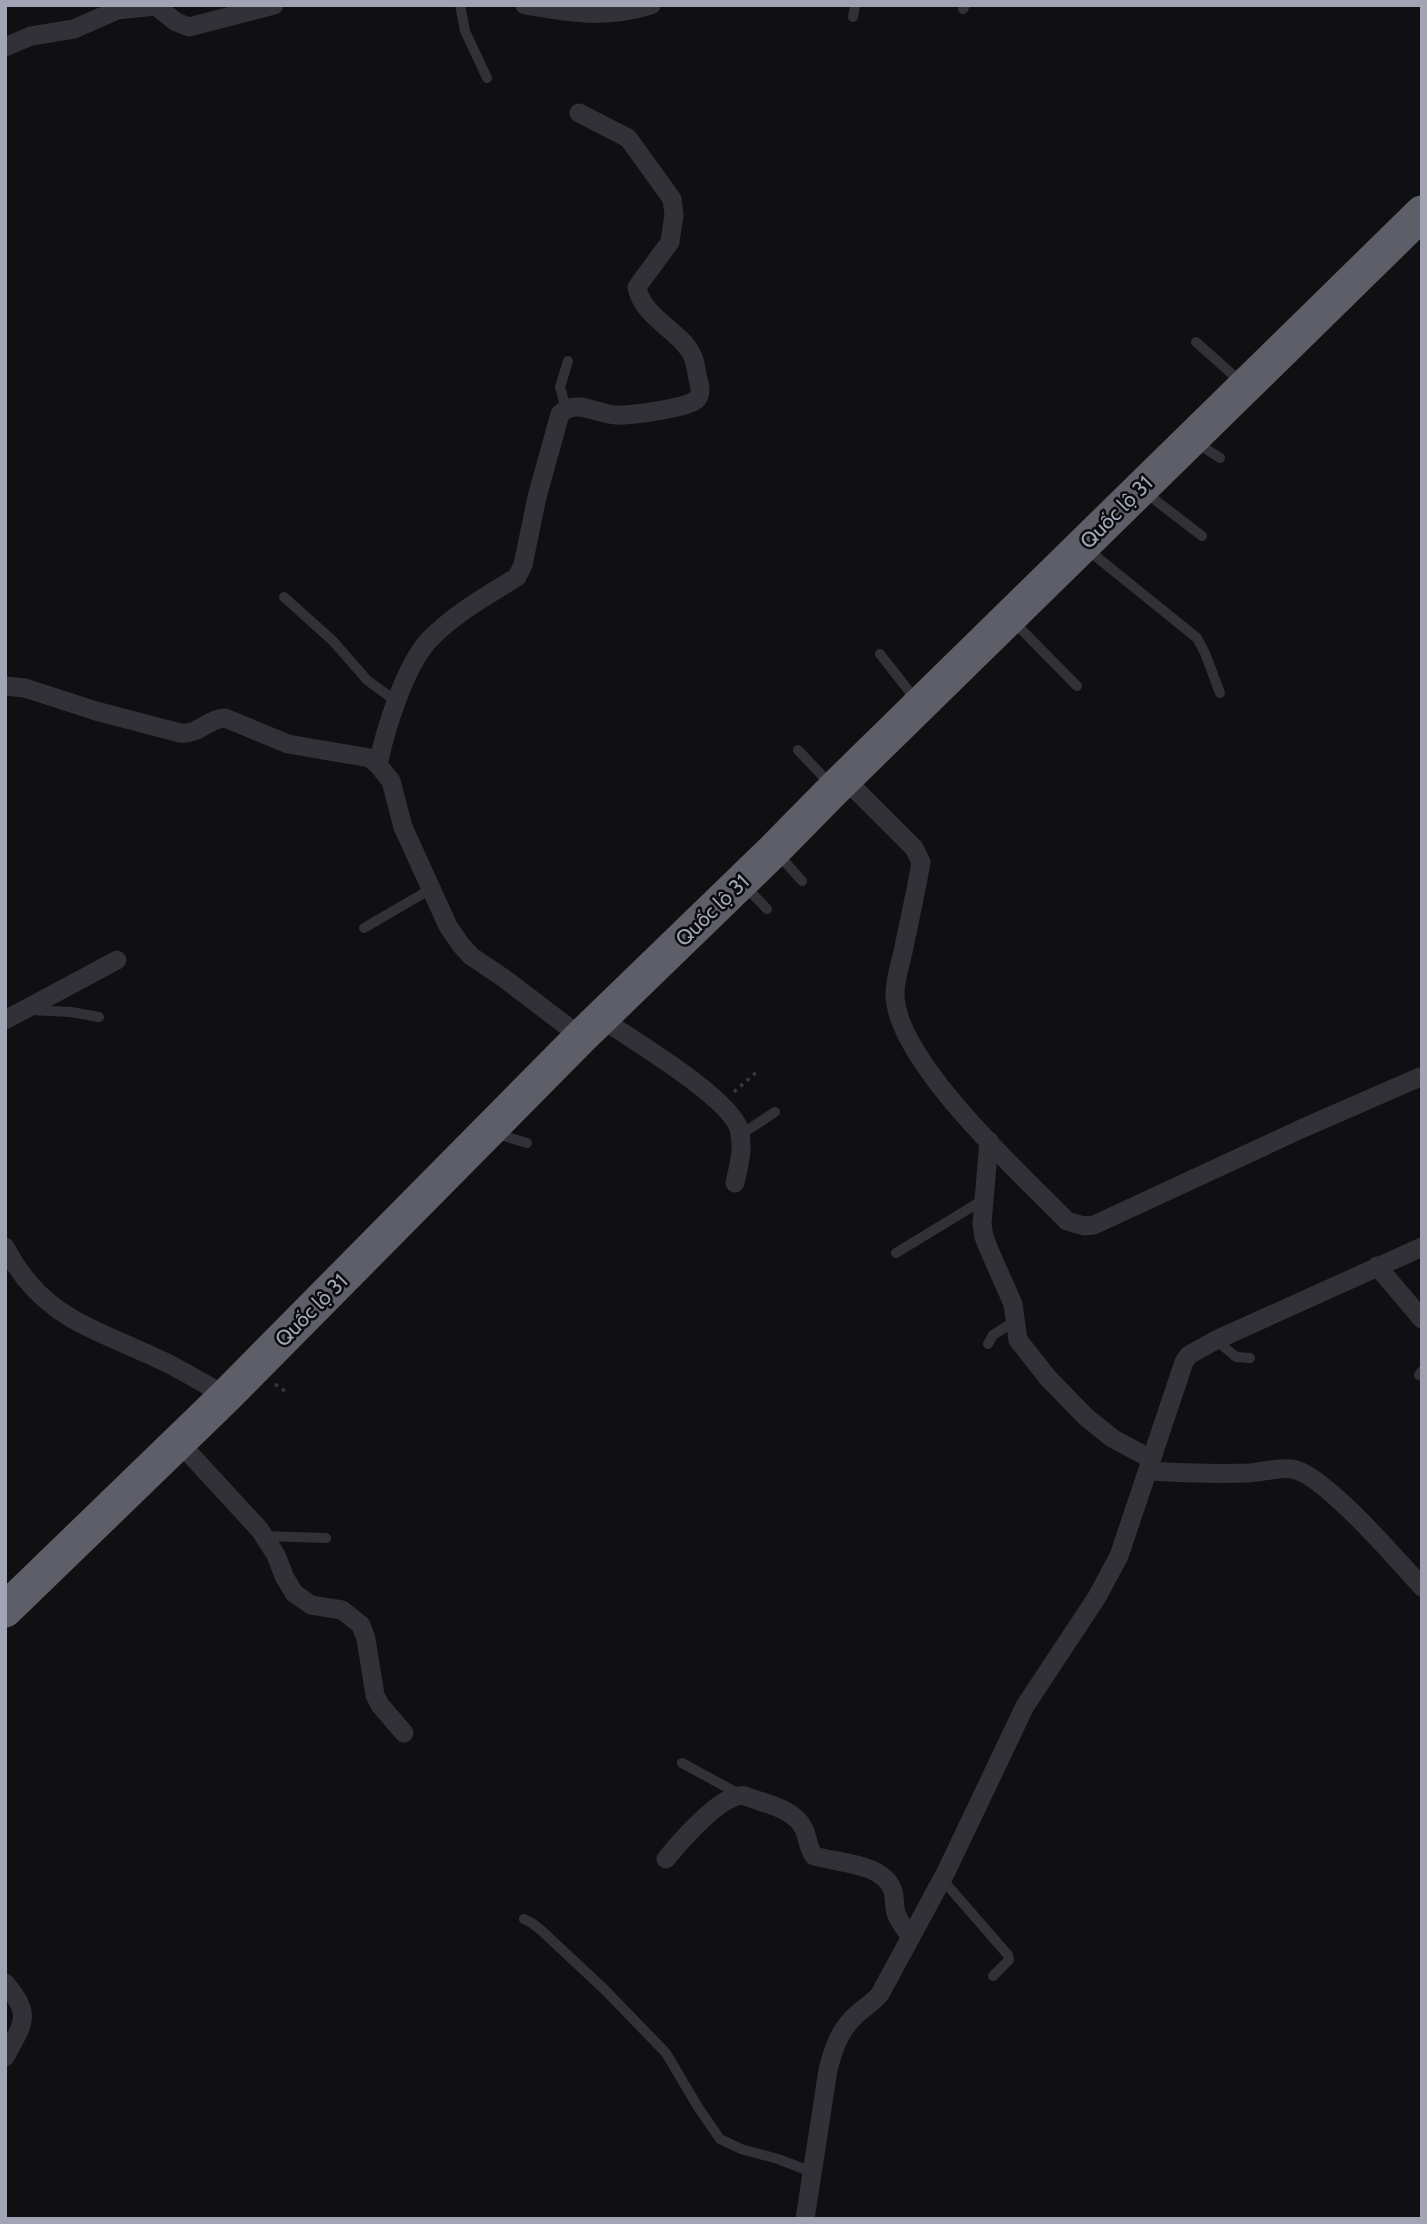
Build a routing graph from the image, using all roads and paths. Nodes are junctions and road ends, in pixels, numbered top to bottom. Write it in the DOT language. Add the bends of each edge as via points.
graph roads {
  1 [pos="274,5"];
  2 [pos="460,5"];
  3 [pos="524,5"];
  4 [pos="651,5"];
  5 [pos="855,5"];
  6 [pos="156,6"];
  7 [pos="853,16"];
  8 [pos="5,47"];
  9 [pos="487,78"];
  10 [pos="579,113"];
  11 [pos="1422,213"];
  12 [pos="1196,342"];
  13 [pos="568,361"];
  14 [pos="1245,386"];
  15 [pos="566,409"];
  16 [pos="1191,439"];
  17 [pos="1220,458"];
  18 [pos="1140,489"];
  19 [pos="1202,536"];
  20 [pos="1082,546"];
  21 [pos="284,597"];
  22 [pos="1010,618"];
  23 [pos="880,654"];
  24 [pos="5,686"];
  25 [pos="1077,686"];
  26 [pos="1220,693"];
  27 [pos="397,702"];
  28 [pos="920,705"];
  29 [pos="798,750"];
  30 [pos="378,765"];
  31 [pos="840,784"];
  32 [pos="774,850"];
  33 [pos="802,881"];
  34 [pos="741,882"];
  35 [pos="431,889"];
  36 [pos="767,909"];
  37 [pos="364,928"];
  38 [pos="117,960"];
  39 [pos="26,1010"];
  40 [pos="99,1017"];
  41 [pos="5,1020"];
  42 [pos="591,1028"];
  43 [pos="759,1070"];
  44 [pos="1420,1077"];
  45 [pos="720,1104"];
  46 [pos="775,1112"];
  47 [pos="487,1132"];
  48 [pos="740,1135"];
  49 [pos="989,1141"];
  50 [pos="527,1143"];
  51 [pos="734,1183"];
  52 [pos="984,1200"];
  53 [pos="5,1247"];
  54 [pos="1422,1247"];
  55 [pos="896,1253"];
  56 [pos="1377,1266"];
  57 [pos="1422,1319"];
  58 [pos="1015,1320"];
  59 [pos="1216,1340"];
  60 [pos="988,1344"];
  61 [pos="1250,1358"];
  62 [pos="226,1396"];
  63 [pos="178,1441"];
  64 [pos="1149,1465"];
  65 [pos="263,1536"];
  66 [pos="326,1538"];
  67 [pos="1422,1587"];
  68 [pos="5,1610"];
  69 [pos="404,1734"];
  70 [pos="682,1763"];
  71 [pos="740,1795"];
  72 [pos="666,1859"];
  73 [pos="942,1879"];
  74 [pos="524,1920"];
  75 [pos="911,1937"];
  76 [pos="993,1976"];
  77 [pos="5,1983"];
  78 [pos="5,2057"];
  79 [pos="812,2172"];
  80 [pos="805,2219"];
  1 -- 6 [label="street" via="189,27"];
  2 -- 9 [label="lane"];
  3 -- 4 [label="street" via="597,15"];
  5 -- 7 [label="lane"];
  6 -- 8 [label="street" via="117,10 75,29 31,36"];
  10 -- 15 [label="street" via="628,138 672,199 670,242 638,287 642,303 690,350 700,387 695,400 684,405 636,414"];
  11 -- 14 [label="highway, Quốc lộ 31"];
  12 -- 14 [label="lane"];
  13 -- 15 [label="lane" via="560,387"];
  14 -- 16 [label="highway, Quốc lộ 31"];
  15 -- 27 [label="street" via="558,421 517,577 428,641"];
  16 -- 17 [label="lane"];
  16 -- 18 [label="highway, Quốc lộ 31"];
  18 -- 19 [label="lane"];
  18 -- 20 [label="highway, Quốc lộ 31"];
  20 -- 22 [label="highway, Quốc lộ 31"];
  20 -- 26 [label="lane" via="1197,638"];
  21 -- 27 [label="lane" via="333,641 367,680"];
  22 -- 25 [label="lane"];
  22 -- 28 [label="highway, Quốc lộ 31"];
  23 -- 28 [label="lane"];
  24 -- 30 [label="street" via="180,733 198,731 225,718 288,744 353,754"];
  27 -- 30 [label="street"];
  28 -- 31 [label="highway, Quốc lộ 31"];
  29 -- 31 [label="lane"];
  30 -- 35 [label="street" via="391,781 403,827"];
  31 -- 32 [label="highway, Quốc lộ 31"];
  31 -- 49 [label="street" via="922,862 894,991 898,1016 916,1053"];
  32 -- 33 [label="lane"];
  32 -- 34 [label="highway, Quốc lộ 31"];
  34 -- 36 [label="lane"];
  34 -- 42 [label="highway, Quốc lộ 31"];
  35 -- 37 [label="lane"];
  35 -- 42 [label="street" via="448,926 471,956"];
  38 -- 39 [label="street"];
  39 -- 40 [label="lane"];
  39 -- 41 [label="street"];
  42 -- 45 [label="street" via="693,1082"];
  42 -- 47 [label="highway, Quốc lộ 31"];
  43 -- 45 [label="path"];
  44 -- 49 [label="street" via="1094,1225 1067,1221"];
  45 -- 48 [label="street"];
  46 -- 48 [label="lane"];
  47 -- 50 [label="lane"];
  47 -- 62 [label="highway, Quốc lộ 31"];
  48 -- 51 [label="street" via="742,1156"];
  49 -- 52 [label="street"];
  52 -- 55 [label="lane"];
  52 -- 58 [label="street" via="984,1237 1010,1296"];
  53 -- 62 [label="street" via="30,1286 65,1315"];
  54 -- 56 [label="street"];
  56 -- 57 [label="street"];
  56 -- 59 [label="street"];
  58 -- 60 [label="lane"];
  58 -- 64 [label="street" via="1018,1340 1048,1378 1086,1417"];
  59 -- 61 [label="lane" via="1236,1357"];
  59 -- 64 [label="street" via="1184,1362"];
  62 -- 63 [label="highway, Quốc lộ 31"];
  63 -- 65 [label="street"];
  63 -- 68 [label="highway, Quốc lộ 31"];
  64 -- 67 [label="street" via="1224,1473 1298,1470 1325,1487"];
  64 -- 73 [label="street" via="1119,1556 1025,1706"];
  65 -- 66 [label="lane"];
  65 -- 69 [label="street" via="294,1592 311,1605 342,1610 361,1625 375,1695"];
  70 -- 71 [label="lane"];
  71 -- 72 [label="street" via="696,1824"];
  71 -- 75 [label="street" via="790,1814 803,1828 814,1856 853,1862 883,1877"];
  73 -- 75 [label="street"];
  73 -- 76 [label="lane" via="1008,1955 1009,1960"];
  74 -- 79 [label="lane" via="605,1990 666,2053 720,2139"];
  75 -- 79 [label="street" via="880,1994 846,2025 834,2046"];
  77 -- 78 [label="street" via="24,2011"];
  79 -- 80 [label="street"];
}
